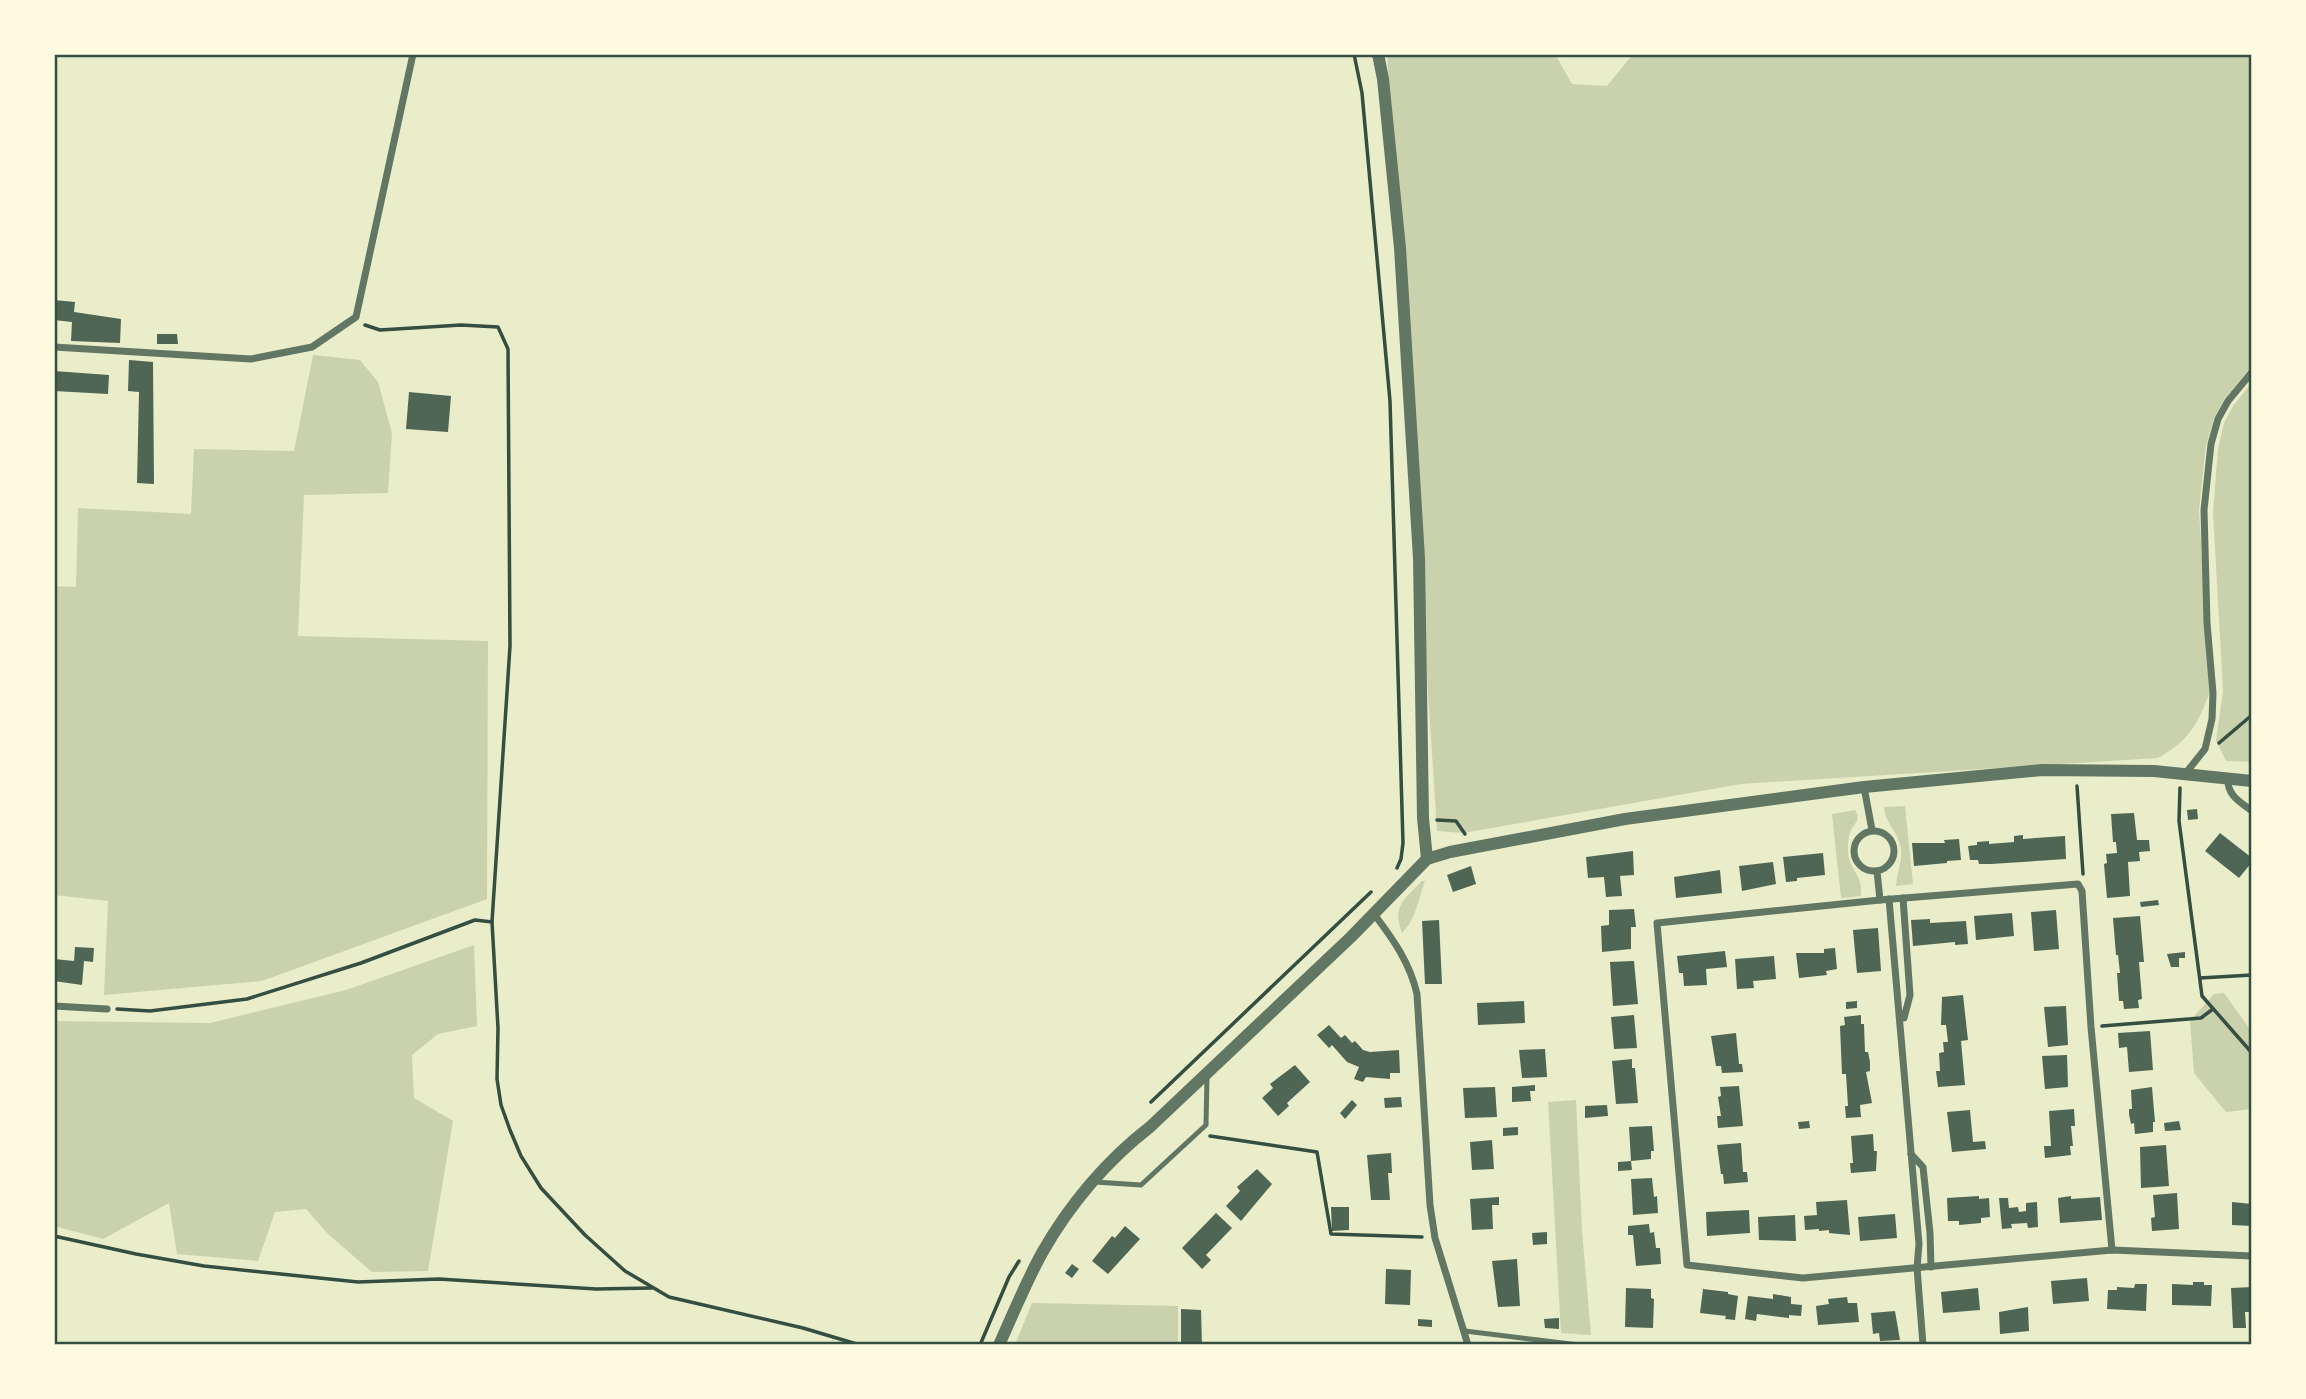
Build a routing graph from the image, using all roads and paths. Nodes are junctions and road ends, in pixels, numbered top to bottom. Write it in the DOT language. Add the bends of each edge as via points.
graph roads {
  1 [pos="413,54"];
  2 [pos="1354,54"];
  3 [pos="1378,54"];
  4 [pos="356,317"];
  5 [pos="54,347"];
  6 [pos="2252,372"];
  7 [pos="2252,715"];
  8 [pos="2193,771"];
  9 [pos="2228,779"];
  10 [pos="2252,781"];
  11 [pos="2077,786"];
  12 [pos="1864,787"];
  13 [pos="2180,788"];
  14 [pos="2252,811"];
  15 [pos="1402,817"];
  16 [pos="1423,818"];
  17 [pos="1872,830"];
  18 [pos="1470,850"];
  19 [pos="1427,859"];
  20 [pos="1396,870"];
  21 [pos="1877,871"];
  22 [pos="2078,884"];
  23 [pos="1903,898"];
  24 [pos="1885,900"];
  25 [pos="1374,914"];
  26 [pos="492,922"];
  27 [pos="2252,975"];
  28 [pos="2200,978"];
  29 [pos="54,1006"];
  30 [pos="107,1009"];
  31 [pos="2213,1009"];
  32 [pos="1902,1026"];
  33 [pos="2091,1027"];
  34 [pos="2252,1053"];
  35 [pos="1207,1074"];
  36 [pos="1197,1134"];
  37 [pos="1911,1154"];
  38 [pos="1093,1182"];
  39 [pos="54,1236"];
  40 [pos="1435,1237"];
  41 [pos="2112,1250"];
  42 [pos="2252,1256"];
  43 [pos="1931,1267"];
  44 [pos="1917,1268"];
  45 [pos="654,1288"];
  46 [pos="1465,1331"];
  47 [pos="860,1345"];
  48 [pos="999,1345"];
  49 [pos="1468,1345"];
  50 [pos="1579,1345"];
  51 [pos="1923,1345"];
  1 -- 4 [label="street"];
  2 -- 15 [label="path" via="1362,93 1390,401"];
  3 -- 16 [label="street" via="1400,248 1416,516"];
  4 -- 5 [label="street" via="312,347 251,359"];
  4 -- 26 [label="path" via="380,330 461,324 498,327 508,349 510,646"];
  6 -- 8 [label="street" via="2228,401 2211,444 2204,510 2212,719 2205,749"];
  7 -- 8 [label="path"];
  8 -- 9 [label="street"];
  8 -- 12 [label="street" via="2042,770"];
  9 -- 10 [label="street"];
  9 -- 14 [label="street" via="2231,794"];
  11 -- 22 [label="path" via="2083,874"];
  12 -- 17 [label="street"];
  12 -- 18 [label="street" via="1625,819"];
  13 -- 28 [label="path" via="2179,821"];
  15 -- 16 [label="path"];
  15 -- 20 [label="path" via="1403,843"];
  16 -- 18 [label="path" via="1456,821 1468,835"];
  16 -- 19 [label="street"];
  17 -- 21 [label="street" via="1885,834 1894,845 1893,858"];
  17 -- 21 [label="street" via="1856,841 1853,854 1859,865"];
  18 -- 19 [label="street"];
  19 -- 25 [label="street"];
  21 -- 24 [label="street"];
  22 -- 23 [label="street"];
  22 -- 33 [label="street"];
  23 -- 24 [label="street"];
  23 -- 32 [label="street" via="1910,995"];
  24 -- 32 [label="street"];
  24 -- 44 [label="street" via="1657,923 1687,1265 1803,1278"];
  25 -- 35 [label="street"];
  25 -- 40 [label="street" via="1413,975 1418,994"];
  26 -- 30 [label="path" via="475,920 247,999 150,1011"];
  26 -- 45 [label="path" via="501,1105 521,1156 541,1188 585,1236 625,1271"];
  27 -- 28 [label="path"];
  28 -- 31 [label="path" via="2202,996"];
  29 -- 30 [label="street"];
  31 -- 33 [label="path" via="2201,1018"];
  31 -- 34 [label="path"];
  32 -- 37 [label="street"];
  33 -- 41 [label="street"];
  35 -- 36 [label="lane" via="1206,1125"];
  35 -- 38 [label="street"];
  36 -- 38 [label="lane" via="1142,1185"];
  36 -- 40 [label="path" via="1317,1152 1331,1234"];
  37 -- 43 [label="street" via="1923,1167"];
  37 -- 44 [label="street"];
  38 -- 48 [label="street" via="1042,1254"];
  39 -- 45 [label="path" via="204,1266 358,1282 439,1279"];
  40 -- 46 [label="street"];
  41 -- 42 [label="street"];
  41 -- 43 [label="street"];
  43 -- 44 [label="street"];
  44 -- 51 [label="street"];
  45 -- 47 [label="path" via="669,1297"];
  46 -- 49 [label="street"];
  46 -- 50 [label="lane"];
}
